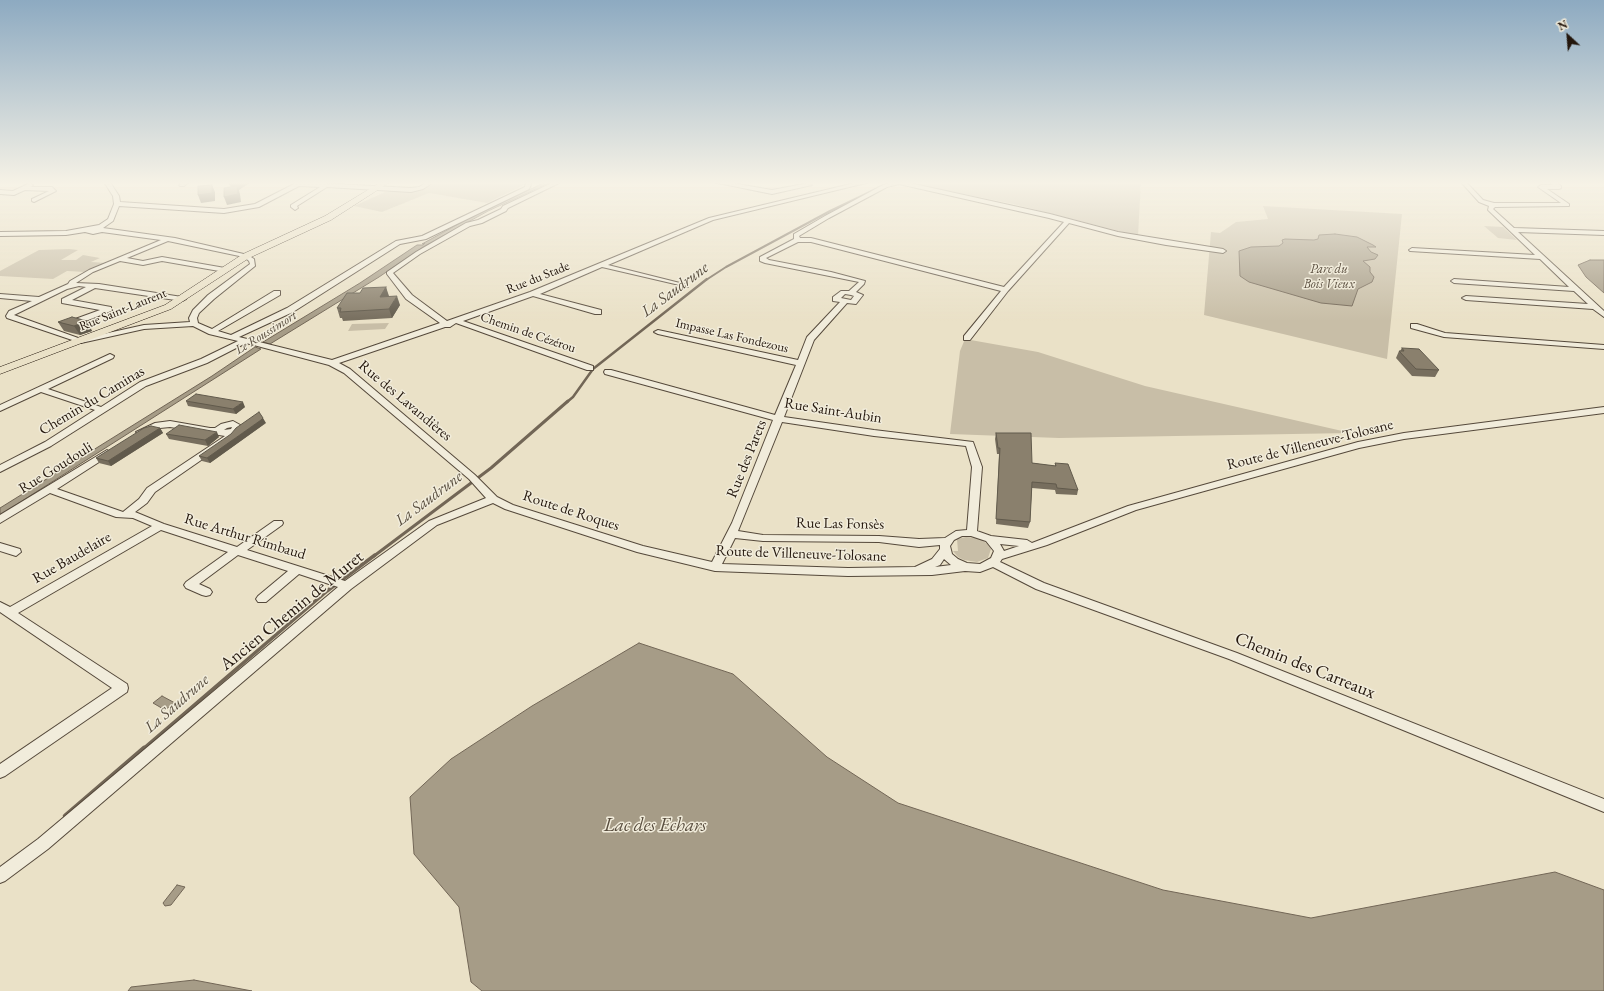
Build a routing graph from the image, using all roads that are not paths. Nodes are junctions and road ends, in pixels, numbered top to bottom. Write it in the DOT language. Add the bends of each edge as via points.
graph roads {
  1 [pos="308,228"];
  2 [pos="443,228"];
  3 [pos="461,228"];
  4 [pos="689,228"];
  5 [pos="808,228"];
  6 [pos="1061,228"];
  7 [pos="1100,228"];
  8 [pos="101,229"];
  9 [pos="1512,230"];
  10 [pos="1604,233"];
  11 [pos="0,234"];
  12 [pos="168,239"];
  13 [pos="796,240"];
  14 [pos="1412,250"];
  15 [pos="1223,251"];
  16 [pos="246,256"];
  17 [pos="1540,257"];
  18 [pos="119,259"];
  19 [pos="602,265"];
  20 [pos="225,270"];
  21 [pos="1454,281"];
  22 [pos="95,285"];
  23 [pos="71,286"];
  24 [pos="686,286"];
  25 [pos="1575,289"];
  26 [pos="1006,290"];
  27 [pos="277,293"];
  28 [pos="533,294"];
  29 [pos="0,296"];
  30 [pos="1466,298"];
  31 [pos="42,299"];
  32 [pos="182,299"];
  33 [pos="1594,307"];
  34 [pos="598,312"];
  35 [pos="1604,315"];
  36 [pos="457,321"];
  37 [pos="194,324"];
  38 [pos="447,324"];
  39 [pos="1414,326"];
  40 [pos="53,330"];
  41 [pos="212,332"];
  42 [pos="658,332"];
  43 [pos="232,338"];
  44 [pos="967,338"];
  45 [pos="81,341"];
  46 [pos="244,341"];
  47 [pos="1604,347"];
  48 [pos="110,356"];
  49 [pos="332,363"];
  50 [pos="800,363"];
  51 [pos="590,368"];
  52 [pos="0,370"];
  53 [pos="608,372"];
  54 [pos="41,389"];
  55 [pos="0,408"];
  56 [pos="103,410"];
  57 [pos="1604,410"];
  58 [pos="780,419"];
  59 [pos="130,438"];
  60 [pos="117,447"];
  61 [pos="0,468"];
  62 [pos="49,489"];
  63 [pos="493,499"];
  64 [pos="130,515"];
  65 [pos="0,520"];
  66 [pos="278,523"];
  67 [pos="160,526"];
  68 [pos="972,533"];
  69 [pos="732,534"];
  70 [pos="990,539"];
  71 [pos="1033,545"];
  72 [pos="946,546"];
  73 [pos="0,547"];
  74 [pos="641,549"];
  75 [pos="237,551"];
  76 [pos="16,552"];
  77 [pos="995,559"];
  78 [pos="715,567"];
  79 [pos="965,567"];
  80 [pos="298,570"];
  81 [pos="914,571"];
  82 [pos="347,586"];
  83 [pos="206,592"];
  84 [pos="262,599"];
  85 [pos="5,609"];
  86 [pos="0,772"];
  87 [pos="1604,806"];
  88 [pos="0,876"];
  1 -- 16 [label="main road, Rue Saint-Laurent"];
  2 -- 43 [label="street" via="424,238 398,242 290,310"];
  3 -- 38 [label="street" via="389,273 409,297"];
  4 -- 19 [label="street, Rue du Stade"];
  5 -- 13 [label="street" via="796,235"];
  6 -- 26 [label="street"];
  7 -- 15 [label="street" via="1160,242"];
  8 -- 11 [label="street" via="58,234"];
  8 -- 12 [label="street"];
  9 -- 10 [label="street"];
  9 -- 17 [label="street"];
  12 -- 16 [label="street"];
  12 -- 18 [label="street"];
  13 -- 26 [label="street" via="811,240"];
  13 -- 50 [label="street, Rue des Parets" via="762,257 762,260 862,281 851,293 859,295 853,302 844,302 815,332"];
  14 -- 17 [label="street"];
  16 -- 20 [label="main road, Rue Saint-Laurent"];
  16 -- 37 [label="street" via="252,260 253,265 211,297 196,312"];
  17 -- 25 [label="street"];
  18 -- 20 [label="street" via="142,263 162,258"];
  18 -- 23 [label="street" via="91,271 72,282"];
  19 -- 24 [label="street"];
  19 -- 28 [label="street, Rue du Stade"];
  20 -- 32 [label="main road, Rue Saint-Laurent"];
  21 -- 25 [label="street"];
  22 -- 23 [label="street"];
  22 -- 32 [label="street"];
  22 -- 40 [label="street" via="64,301 108,309"];
  23 -- 31 [label="street"];
  25 -- 33 [label="street"];
  26 -- 44 [label="street"];
  27 -- 41 [label="street"];
  28 -- 34 [label="street"];
  28 -- 36 [label="street, Rue du Stade"];
  29 -- 31 [label="street"];
  30 -- 33 [label="street"];
  31 -- 40 [label="street" via="10,316"];
  32 -- 45 [label="main road, Rue Saint-Laurent" via="154,313"];
  33 -- 35 [label="street"];
  36 -- 38 [label="street, Rue du Stade"];
  36 -- 51 [label="street, Chemin de Cézérou"];
  37 -- 41 [label="street, Rue des Lavandières"];
  37 -- 45 [label="street" via="144,327"];
  38 -- 49 [label="street, Rue du Stade"];
  39 -- 47 [label="street" via="1444,335"];
  40 -- 45 [label="street" via="62,336"];
  41 -- 43 [label="street, Rue des Lavandières"];
  42 -- 50 [label="street, Impasse Las Fondezous"];
  43 -- 46 [label="street, Rue des Lavandières"];
  45 -- 52 [label="main road, Rue Saint-Laurent"];
  46 -- 49 [label="street, Rue des Lavandières"];
  46 -- 56 [label="street, Chemin du Caminas" via="199,363 144,384"];
  48 -- 54 [label="street"];
  49 -- 63 [label="street, Rue des Lavandières" via="356,377 470,475"];
  50 -- 58 [label="street, Rue des Parets"];
  53 -- 58 [label="street, Rue Saint-Aubin"];
  54 -- 55 [label="street"];
  54 -- 56 [label="street"];
  56 -- 61 [label="street, Chemin du Caminas" via="48,444"];
  57 -- 71 [label="street, Route de Villeneuve-Tolosane" via="1379,440 1112,514"];
  58 -- 68 [label="street, Rue Saint-Aubin" via="970,444 977,467"];
  58 -- 69 [label="street, Rue des Parets"];
  59 -- 64 [label="street" via="143,430 170,424 222,433 231,432 230,436 208,452 151,490"];
  60 -- 62 [label="street, Rue Goudouli"];
  62 -- 64 [label="street, Rue Arthur Rimbaud" via="120,515"];
  62 -- 65 [label="street, Rue Goudouli"];
  63 -- 74 [label="street, Route de Roques" via="510,507"];
  63 -- 82 [label="street, Ancien Chemin de Muret" via="433,524"];
  64 -- 67 [label="street, Rue Arthur Rimbaud"];
  66 -- 75 [label="street"];
  67 -- 75 [label="street, Rue Arthur Rimbaud"];
  67 -- 85 [label="street, Rue Baudelaire"];
  68 -- 70 [label="street"];
  68 -- 72 [label="street" via="955,535"];
  69 -- 72 [label="street, Rue Las Fonsès" via="763,538 879,538"];
  69 -- 78 [label="street, Rue des Parets"];
  70 -- 71 [label="street, Route de Villeneuve-Tolosane"];
  70 -- 77 [label="street" via="997,547"];
  71 -- 77 [label="street, Route de Villeneuve-Tolosane"];
  72 -- 79 [label="street" via="954,562"];
  72 -- 81 [label="street, Route de Villeneuve-Tolosane" via="936,562"];
  73 -- 76 [label="street"];
  74 -- 78 [label="street, Route de Villeneuve-Tolosane"];
  75 -- 80 [label="street, Rue Arthur Rimbaud"];
  75 -- 83 [label="street" via="190,585"];
  77 -- 79 [label="street" via="980,568"];
  77 -- 87 [label="street, Chemin des Carreaux" via="1040,586 1233,656"];
  78 -- 81 [label="street, Route de Villeneuve-Tolosane" via="848,572"];
  79 -- 81 [label="street, Route de Villeneuve-Tolosane"];
  80 -- 82 [label="street, Rue Arthur Rimbaud"];
  80 -- 84 [label="street"];
  82 -- 88 [label="street, Ancien Chemin de Muret" via="43,844"];
  85 -- 86 [label="street" via="122,688"];
}
